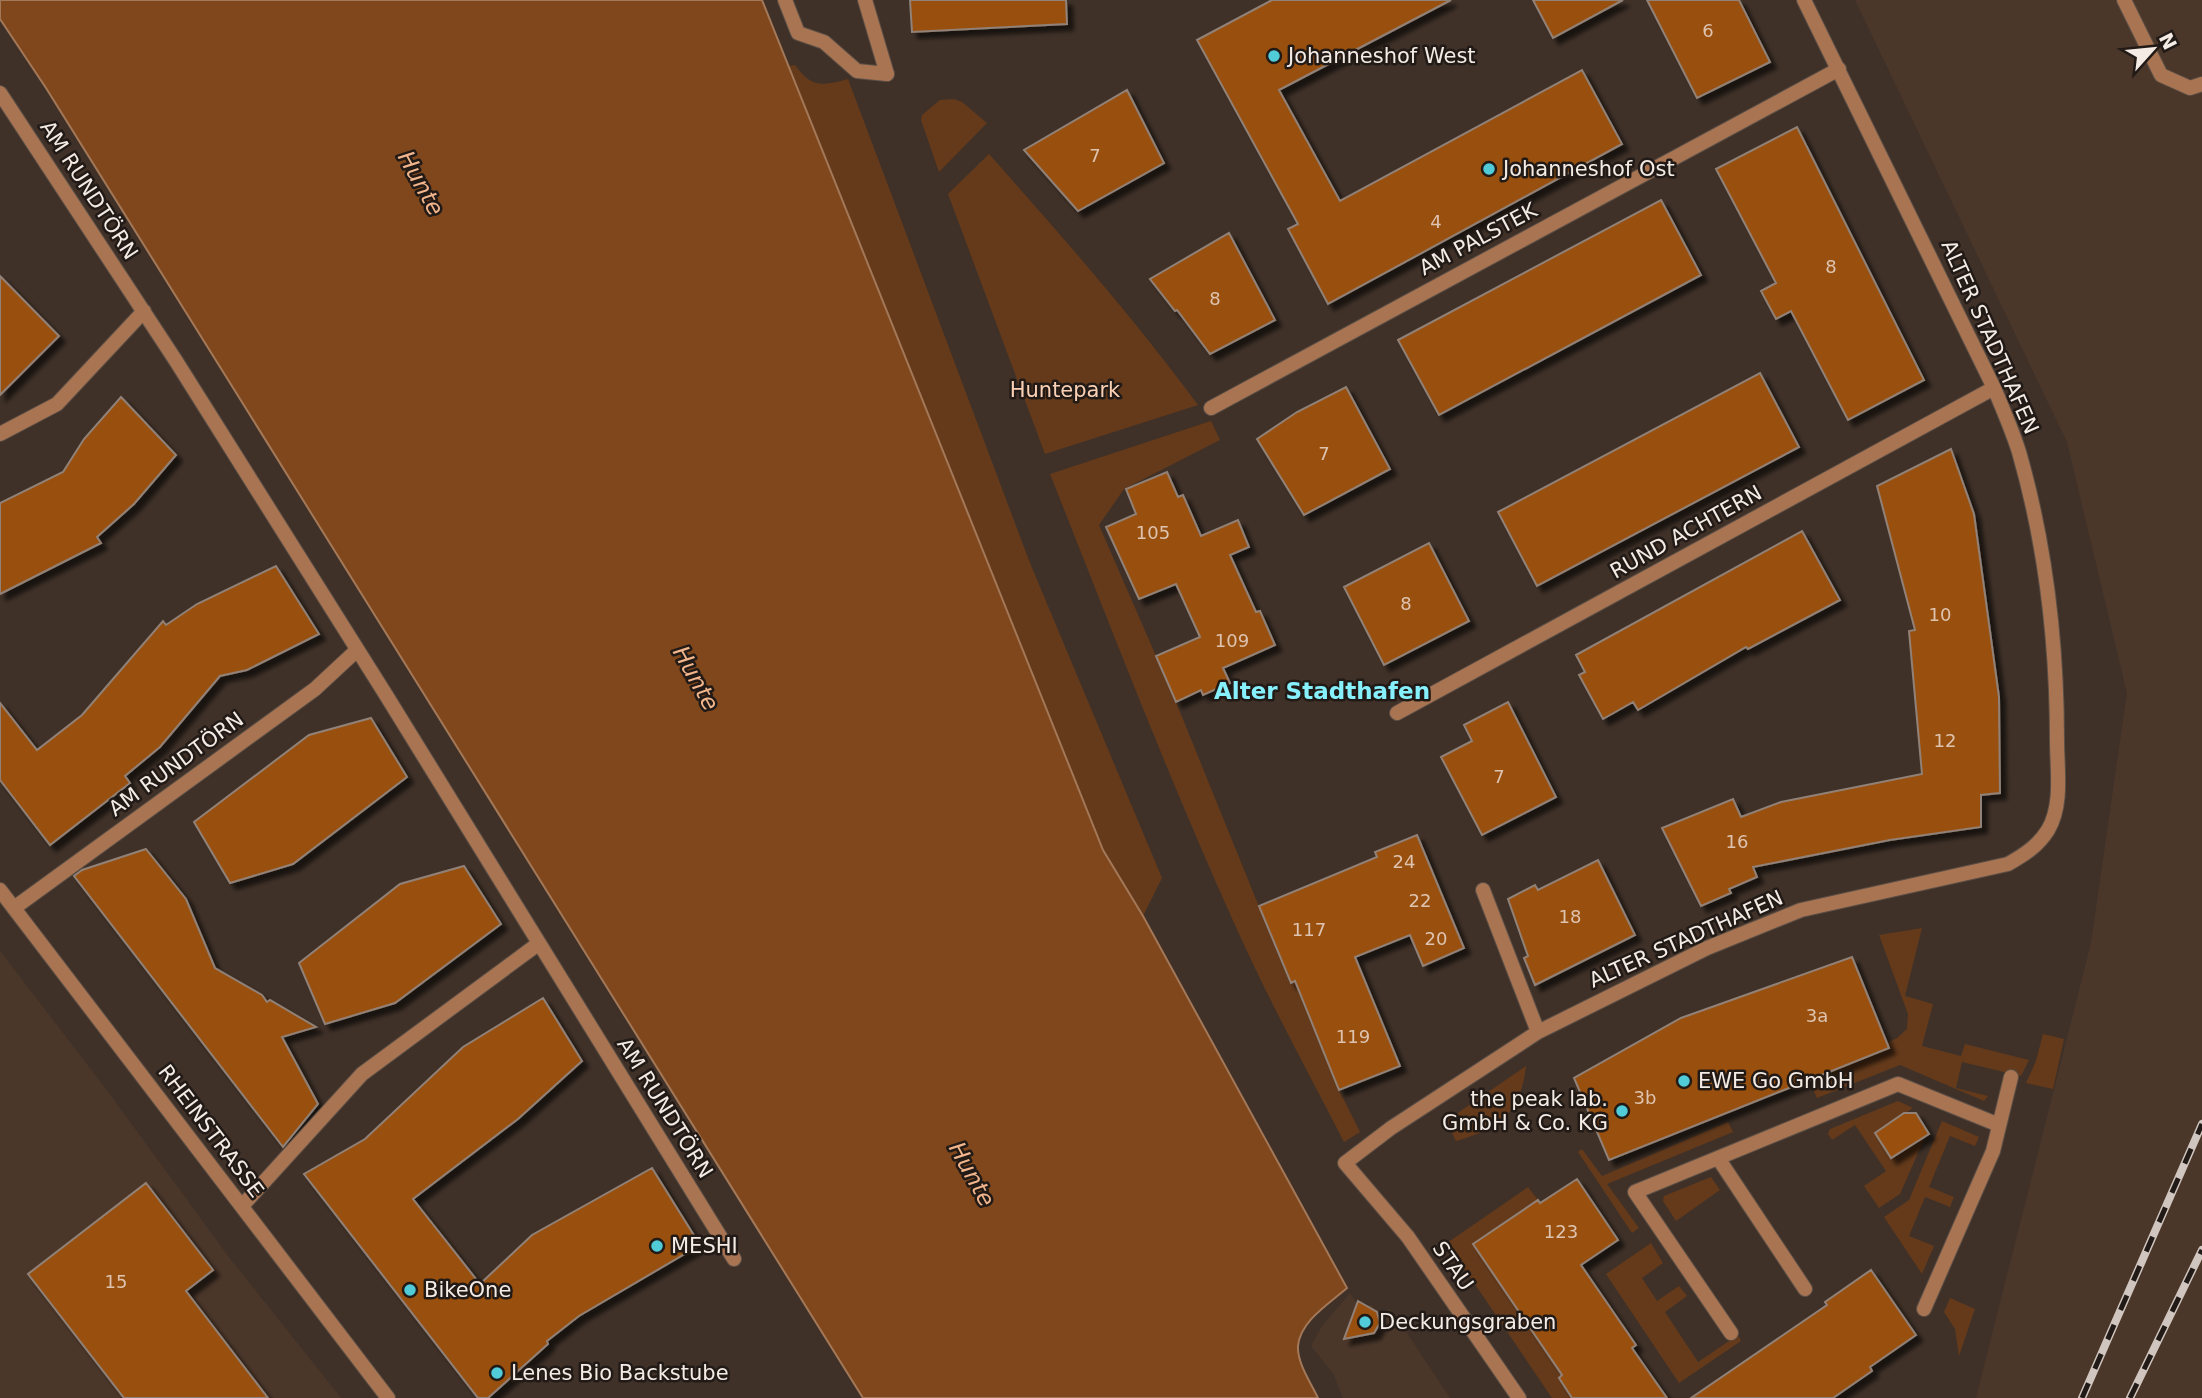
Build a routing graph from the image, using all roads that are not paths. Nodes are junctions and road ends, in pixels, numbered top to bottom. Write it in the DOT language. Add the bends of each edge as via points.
graph roads {
  1 [pos="785,0"];
  2 [pos="865,0"];
  3 [pos="1804,0"];
  4 [pos="2124,0"];
  5 [pos="1839,69"];
  6 [pos="2202,84"];
  7 [pos="0,93"];
  8 [pos="144,311"];
  9 [pos="1994,388"];
  10 [pos="1211,408"];
  11 [pos="0,434"];
  12 [pos="357,650"];
  13 [pos="1397,713"];
  14 [pos="0,890"];
  15 [pos="1483,890"];
  16 [pos="14,908"];
  17 [pos="538,944"];
  18 [pos="1538,1032"];
  19 [pos="2011,1077"];
  20 [pos="1999,1125"];
  21 [pos="1718,1158"];
  22 [pos="1345,1163"];
  23 [pos="242,1206"];
  24 [pos="734,1259"];
  25 [pos="1805,1289"];
  26 [pos="1924,1309"];
  27 [pos="1731,1333"];
  28 [pos="388,1398"];
  29 [pos="1519,1398"];
  1 -- 2 [label="street" via="799,33 824,42 857,71 887,74"];
  3 -- 5 [label="street, ALTER STADTHAFEN"];
  4 -- 6 [label="street" via="2161,75 2190,88"];
  5 -- 9 [label="street, ALTER STADTHAFEN"];
  5 -- 10 [label="street, AM PALSTEK"];
  7 -- 8 [label="street, AM RUNDTÖRN"];
  8 -- 11 [label="street" via="57,404"];
  8 -- 12 [label="street, AM RUNDTÖRN"];
  9 -- 13 [label="street, RUND ACHTERN"];
  9 -- 18 [label="street, ALTER STADTHAFEN" via="2018,451 2045,572 2057,673 2058,797 2049,828 2031,851 2008,864 1801,910 1707,948"];
  12 -- 16 [label="street, AM RUNDTÖRN" via="315,689"];
  12 -- 17 [label="street, AM RUNDTÖRN"];
  14 -- 16 [label="street, RHEINSTRASSE"];
  15 -- 18 [label="street"];
  16 -- 23 [label="street, RHEINSTRASSE"];
  17 -- 23 [label="street" via="362,1074"];
  17 -- 24 [label="street, AM RUNDTÖRN"];
  18 -- 22 [label="street, ALTER STADTHAFEN"];
  19 -- 20 [label="street"];
  20 -- 21 [label="street" via="1898,1084"];
  20 -- 26 [label="street" via="1993,1152"];
  21 -- 25 [label="street"];
  21 -- 27 [label="street" via="1635,1192"];
  22 -- 29 [label="street, STAU" via="1408,1237"];
  23 -- 28 [label="street, RHEINSTRASSE"];
}
